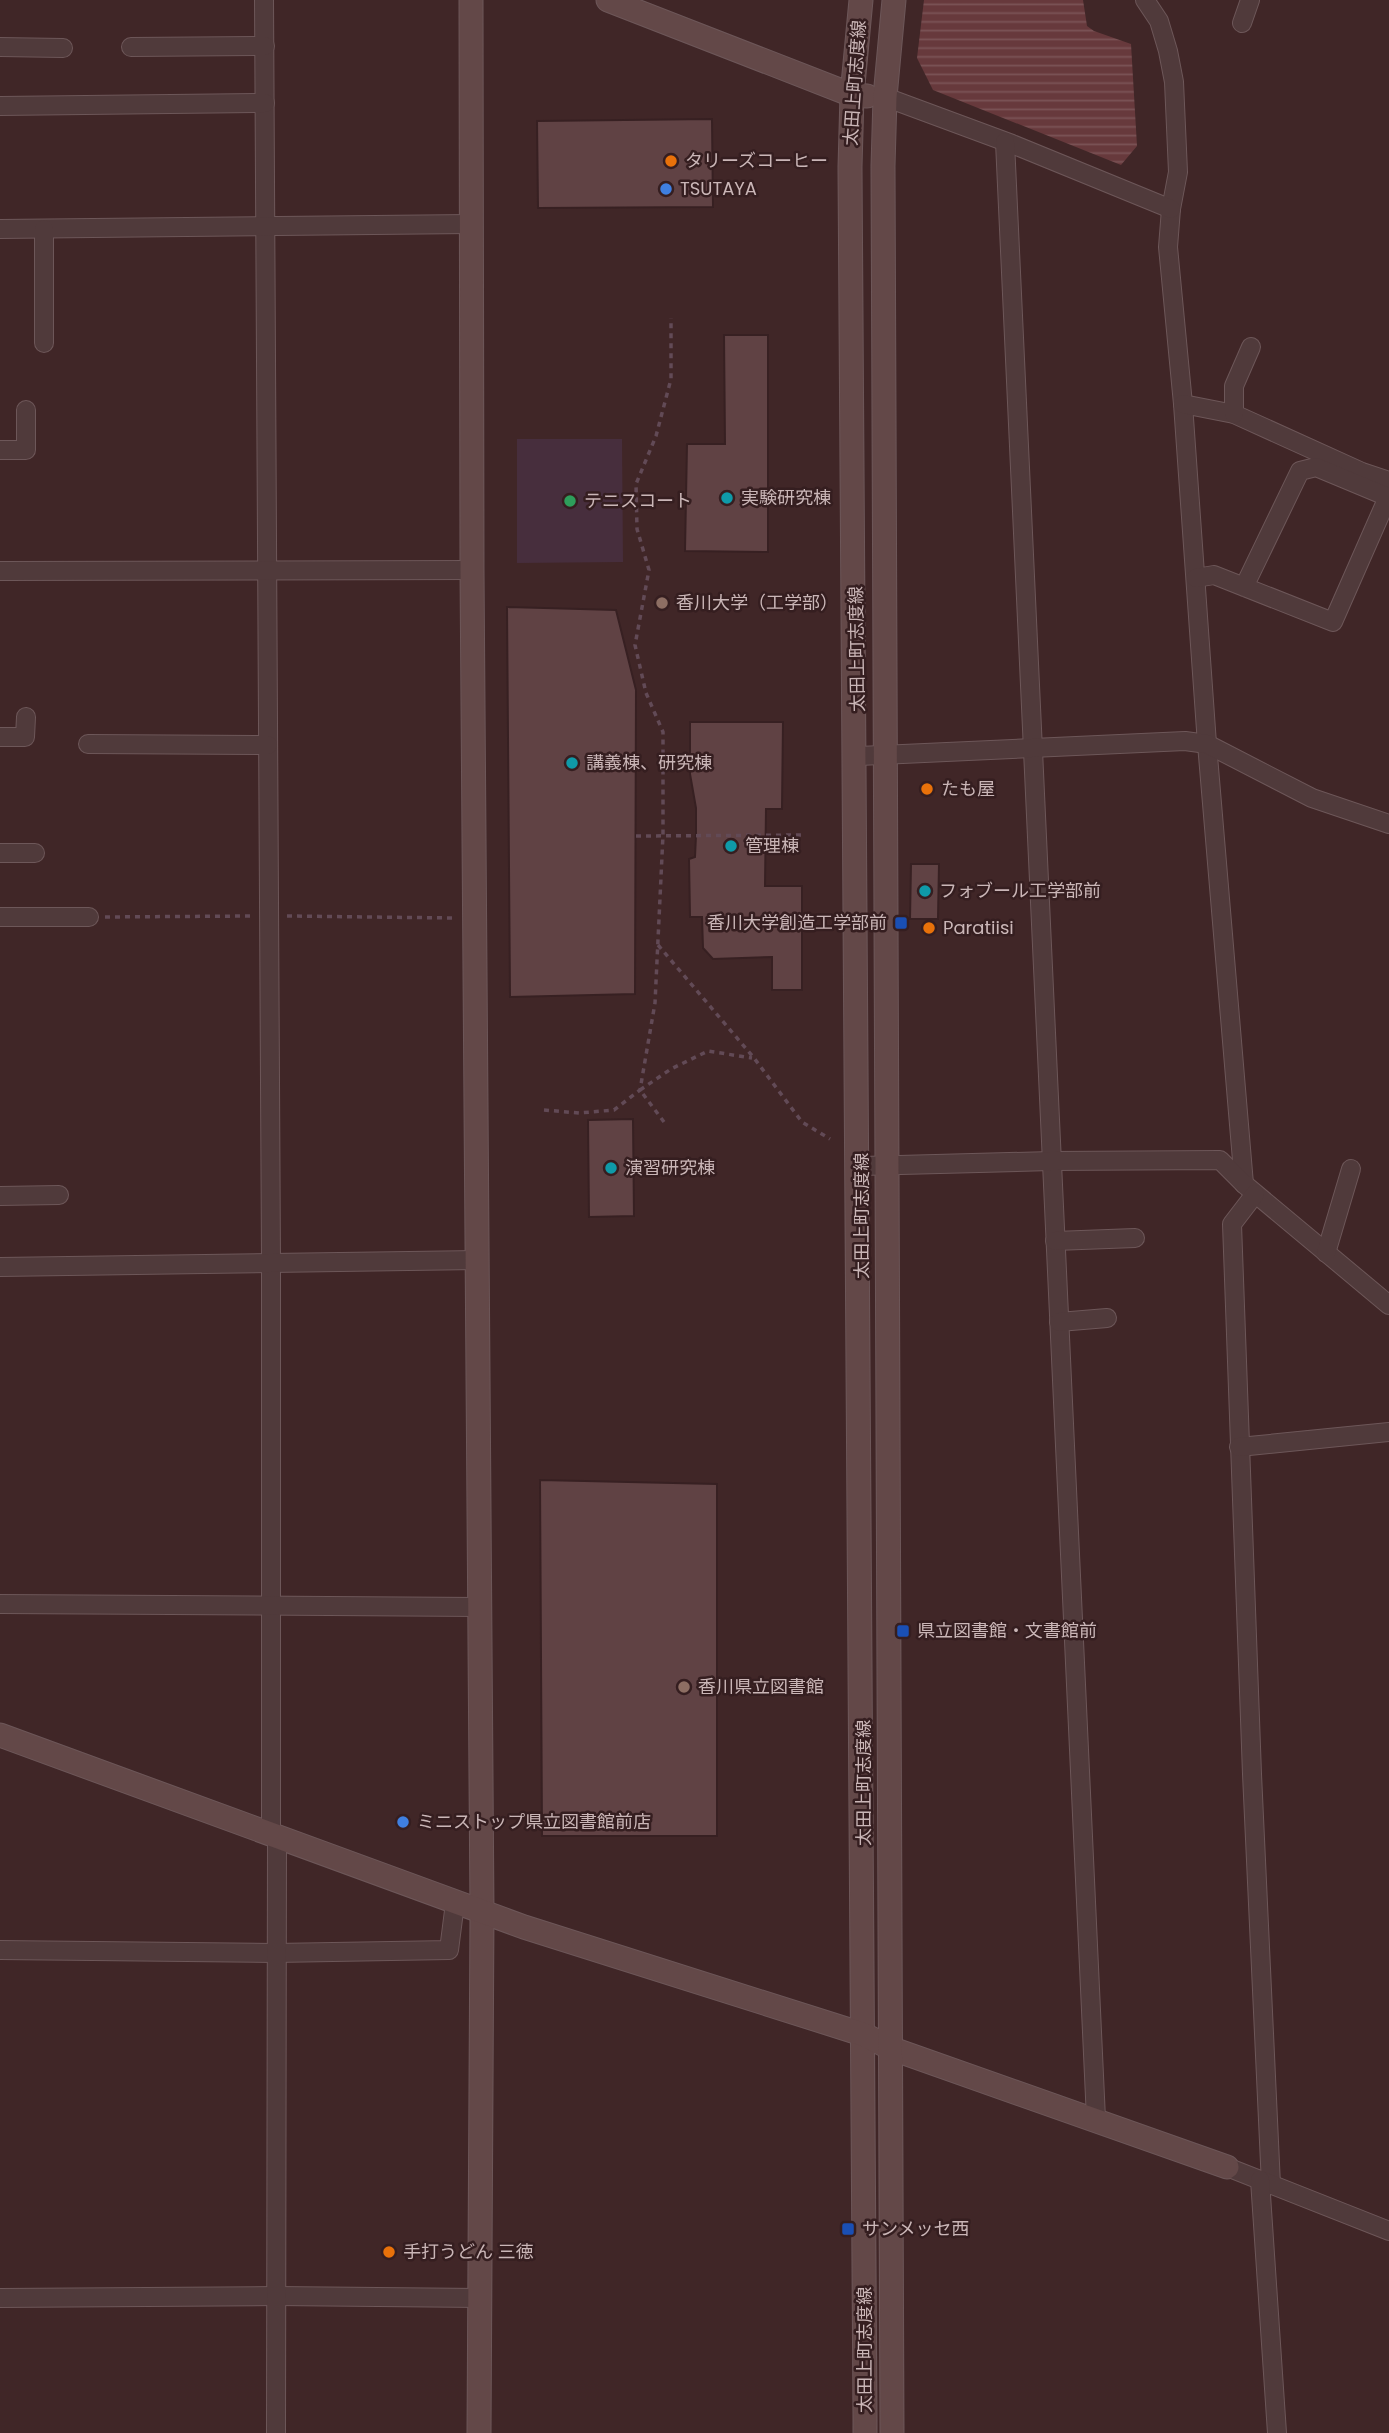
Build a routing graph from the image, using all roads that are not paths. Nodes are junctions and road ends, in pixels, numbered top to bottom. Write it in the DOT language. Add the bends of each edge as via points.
graph roads {
  1 [pos="264,0"];
  2 [pos="471,0"];
  3 [pos="608,0"];
  4 [pos="861,0"];
  5 [pos="894,0"];
  6 [pos="1145,0"];
  7 [pos="1250,0"];
  8 [pos="1242,23"];
  9 [pos="265,46"];
  10 [pos="0,47"];
  11 [pos="131,47"];
  12 [pos="63,48"];
  13 [pos="852,95"];
  14 [pos="885,97"];
  15 [pos="265,103"];
  16 [pos="0,106"];
  17 [pos="1004,142"];
  18 [pos="1171,209"];
  19 [pos="470,224"];
  20 [pos="266,227"];
  21 [pos="0,229"];
  22 [pos="44,229"];
  23 [pos="44,343"];
  24 [pos="1251,347"];
  25 [pos="1183,404"];
  26 [pos="26,410"];
  27 [pos="1234,414"];
  28 [pos="0,450"];
  29 [pos="1389,481"];
  30 [pos="266,569"];
  31 [pos="472,570"];
  32 [pos="0,571"];
  33 [pos="1196,578"];
  34 [pos="1244,587"];
  35 [pos="26,716"];
  36 [pos="0,737"];
  37 [pos="88,744"];
  38 [pos="1207,744"];
  39 [pos="268,745"];
  40 [pos="1032,747"];
  41 [pos="886,754"];
  42 [pos="859,756"];
  43 [pos="1389,824"];
  44 [pos="0,853"];
  45 [pos="35,853"];
  46 [pos="0,917"];
  47 [pos="89,917"];
  48 [pos="1051,1161"];
  49 [pos="888,1165"];
  50 [pos="862,1166"];
  51 [pos="1351,1169"];
  52 [pos="1250,1189"];
  53 [pos="59,1195"];
  54 [pos="0,1196"];
  55 [pos="1135,1238"];
  56 [pos="1055,1241"];
  57 [pos="1326,1252"];
  58 [pos="477,1261"];
  59 [pos="271,1262"];
  60 [pos="0,1267"];
  61 [pos="1389,1304"];
  62 [pos="1107,1318"];
  63 [pos="1059,1322"];
  64 [pos="1389,1432"];
  65 [pos="1239,1447"];
  66 [pos="0,1604"];
  67 [pos="270,1607"];
  68 [pos="480,1607"];
  69 [pos="0,1735"];
  70 [pos="274,1836"];
  71 [pos="455,1903"];
  72 [pos="482,1912"];
  73 [pos="0,1950"];
  74 [pos="275,1953"];
  75 [pos="865,2035"];
  76 [pos="890,2048"];
  77 [pos="1096,2119"];
  78 [pos="1227,2166"];
  79 [pos="1266,2182"];
  80 [pos="1389,2231"];
  81 [pos="276,2296"];
  82 [pos="0,2298"];
  83 [pos="480,2298"];
  84 [pos="276,2433"];
  85 [pos="480,2433"];
  86 [pos="865,2433"];
  87 [pos="892,2433"];
  88 [pos="1277,2433"];
  1 -- 9 [label="street"];
  2 -- 19 [label="main road"];
  3 -- 13 [label="main road"];
  4 -- 13 [label="main road, 太田上町志度線"];
  5 -- 14 [label="main road, 太田上町志度線"];
  6 -- 18 [label="street" via="1159,21 1174,82 1178,172"];
  7 -- 8 [label="street"];
  9 -- 11 [label="street"];
  9 -- 15 [label="street"];
  10 -- 12 [label="street"];
  13 -- 14 [label="main road"];
  13 -- 42 [label="main road, 太田上町志度線" via="849,167"];
  14 -- 17 [label="street"];
  14 -- 41 [label="main road, 太田上町志度線"];
  15 -- 16 [label="street"];
  15 -- 20 [label="street"];
  17 -- 18 [label="street"];
  17 -- 40 [label="street"];
  18 -- 25 [label="street" via="1168,247"];
  19 -- 20 [label="street"];
  19 -- 31 [label="main road"];
  20 -- 22 [label="street"];
  20 -- 30 [label="street"];
  21 -- 22 [label="street"];
  22 -- 23 [label="street"];
  24 -- 27 [label="street" via="1234,386"];
  25 -- 27 [label="street"];
  25 -- 33 [label="street"];
  26 -- 28 [label="street" via="26,450"];
  27 -- 29 [label="street"];
  30 -- 31 [label="street"];
  30 -- 32 [label="street"];
  30 -- 39 [label="street"];
  31 -- 58 [label="main road"];
  33 -- 34 [label="street" via="1214,575"];
  33 -- 38 [label="street"];
  34 -- 34 [label="street" via="1333,622 1388,497 1316,467 1300,471"];
  35 -- 36 [label="street" via="25,737"];
  37 -- 39 [label="street"];
  38 -- 40 [label="street"];
  38 -- 43 [label="street" via="1312,798"];
  38 -- 52 [label="street"];
  39 -- 59 [label="street"];
  40 -- 41 [label="street"];
  40 -- 48 [label="street"];
  41 -- 42 [label="street"];
  41 -- 49 [label="main road, 太田上町志度線"];
  42 -- 50 [label="main road, 太田上町志度線"];
  44 -- 45 [label="street"];
  46 -- 47 [label="street"];
  48 -- 49 [label="street"];
  48 -- 52 [label="street" via="1220,1160"];
  48 -- 56 [label="street"];
  49 -- 50 [label="street"];
  49 -- 76 [label="main road, 太田上町志度線"];
  50 -- 75 [label="main road, 太田上町志度線"];
  51 -- 57 [label="street"];
  52 -- 57 [label="street"];
  52 -- 65 [label="street" via="1232,1223"];
  53 -- 54 [label="street"];
  55 -- 56 [label="street"];
  56 -- 63 [label="street"];
  57 -- 61 [label="street"];
  58 -- 59 [label="street"];
  58 -- 68 [label="main road"];
  59 -- 60 [label="street"];
  59 -- 67 [label="street"];
  62 -- 63 [label="street"];
  63 -- 77 [label="street"];
  64 -- 65 [label="street"];
  65 -- 79 [label="street"];
  66 -- 67 [label="street"];
  67 -- 68 [label="street"];
  67 -- 70 [label="street"];
  68 -- 72 [label="main road"];
  69 -- 70 [label="main road"];
  70 -- 71 [label="main road"];
  70 -- 74 [label="street"];
  71 -- 72 [label="main road"];
  71 -- 74 [label="street" via="449,1950"];
  72 -- 75 [label="main road"];
  72 -- 83 [label="main road"];
  73 -- 74 [label="street"];
  74 -- 81 [label="street"];
  75 -- 76 [label="main road"];
  75 -- 86 [label="main road, 太田上町志度線"];
  76 -- 77 [label="main road"];
  76 -- 87 [label="main road, 太田上町志度線"];
  77 -- 78 [label="main road"];
  78 -- 79 [label="street"];
  79 -- 80 [label="street"];
  79 -- 88 [label="street"];
  81 -- 82 [label="street"];
  81 -- 83 [label="street"];
  81 -- 84 [label="street"];
  83 -- 85 [label="main road"];
}
